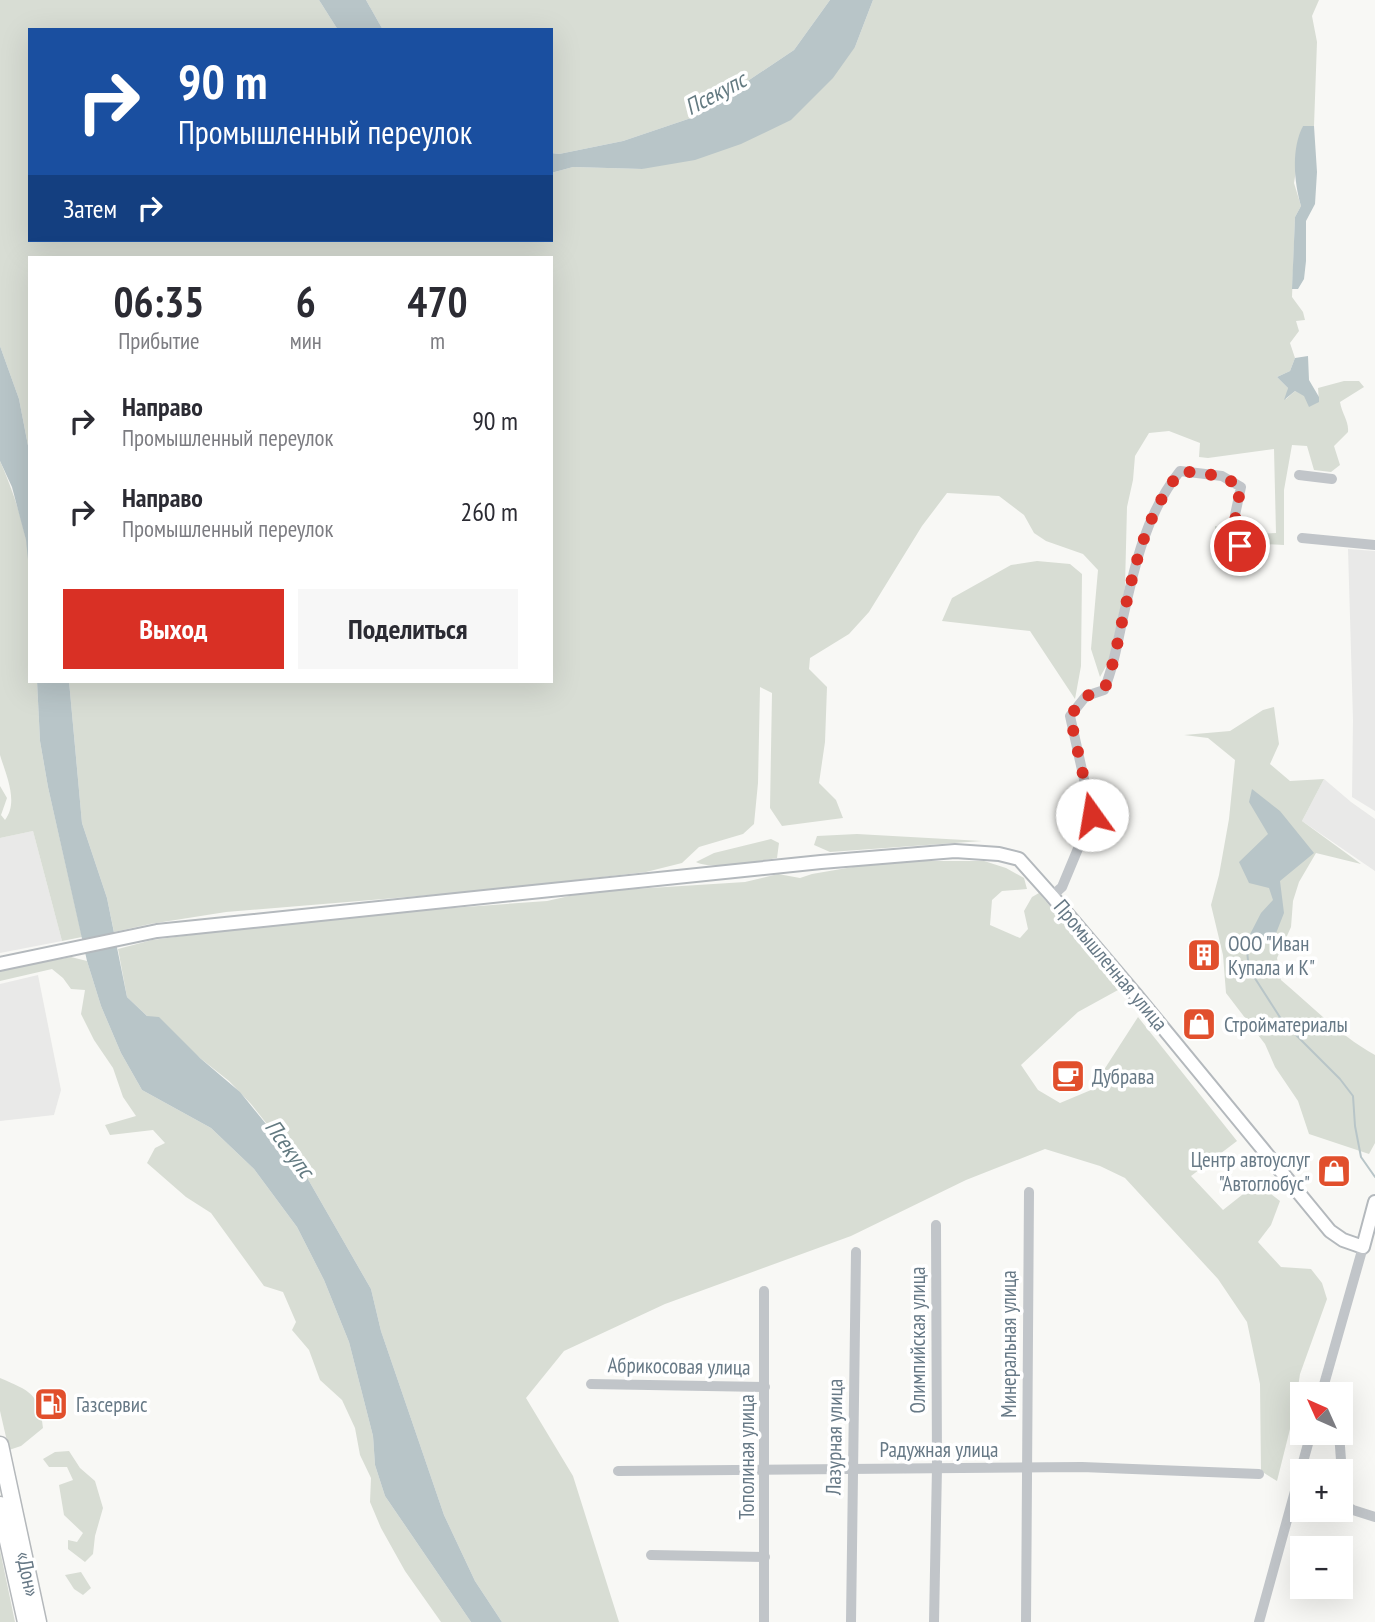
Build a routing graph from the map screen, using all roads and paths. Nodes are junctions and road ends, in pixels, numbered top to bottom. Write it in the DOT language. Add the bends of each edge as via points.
graph roads {
  1 [pos="1299,475"];
  2 [pos="1332,479"];
  3 [pos="1302,538"];
  4 [pos="1375,545"];
  5 [pos="1255,547"];
  6 [pos="1052,896"];
  7 [pos="0,964"];
  8 [pos="1029,1192"];
  9 [pos="1375,1202"];
  10 [pos="936,1225"];
  11 [pos="1363,1247"];
  12 [pos="856,1252"];
  13 [pos="764,1291"];
  14 [pos="1325,1382"];
  15 [pos="592,1384"];
  16 [pos="765,1387"];
  17 [pos="0,1445"];
  18 [pos="937,1467"];
  19 [pos="852,1468"];
  20 [pos="765,1469"];
  21 [pos="1027,1469"];
  22 [pos="618,1471"];
  23 [pos="1259,1474"];
  24 [pos="0,1505"];
  25 [pos="1353,1510"];
  26 [pos="1290,1515"];
  27 [pos="1375,1517"];
  28 [pos="651,1555"];
  29 [pos="765,1557"];
  30 [pos="26,1622"];
  31 [pos="38,1622"];
  32 [pos="764,1622"];
  33 [pos="851,1622"];
  34 [pos="934,1622"];
  35 [pos="1026,1622"];
  36 [pos="1259,1622"];
  1 -- 2 [label="street"];
  3 -- 4 [label="street"];
  5 -- 6 [label="street" via="1240,546 1235,515 1241,487 1222,476 1181,471 1165,490 1132,574 1104,690 1086,696 1070,716 1092,815 1062,887"];
  6 -- 7 [label="main road, Промышленная улица" via="1019,859 955,851 157,931"];
  6 -- 11 [label="main road, Промышленная улица" via="1330,1231"];
  8 -- 21 [label="street, Минеральная улица"];
  9 -- 11 [label="main road"];
  10 -- 18 [label="street, Олимпийская улица"];
  11 -- 14 [label="street"];
  12 -- 19 [label="street, Лазурная улица"];
  13 -- 16 [label="street, Тополиная улица"];
  15 -- 16 [label="street, Абрикосовая улица"];
  16 -- 20 [label="street, Тополиная улица"];
  17 -- 31 [label="highway, «Дон»"];
  18 -- 19 [label="street, Радужная улица"];
  18 -- 21 [label="street, Радужная улица"];
  18 -- 34 [label="street, Олимпийская улица"];
  19 -- 20 [label="street, Радужная улица"];
  19 -- 33 [label="street, Лазурная улица"];
  20 -- 22 [label="street, Радужная улица"];
  20 -- 29 [label="street, Тополиная улица"];
  21 -- 23 [label="street, Радужная улица"];
  21 -- 35 [label="street, Минеральная улица"];
  24 -- 30 [label="highway, «Дон»"];
  25 -- 27 [label="street"];
  26 -- 36 [label="street"];
  28 -- 29 [label="street"];
  29 -- 32 [label="street, Тополиная улица"];
}
